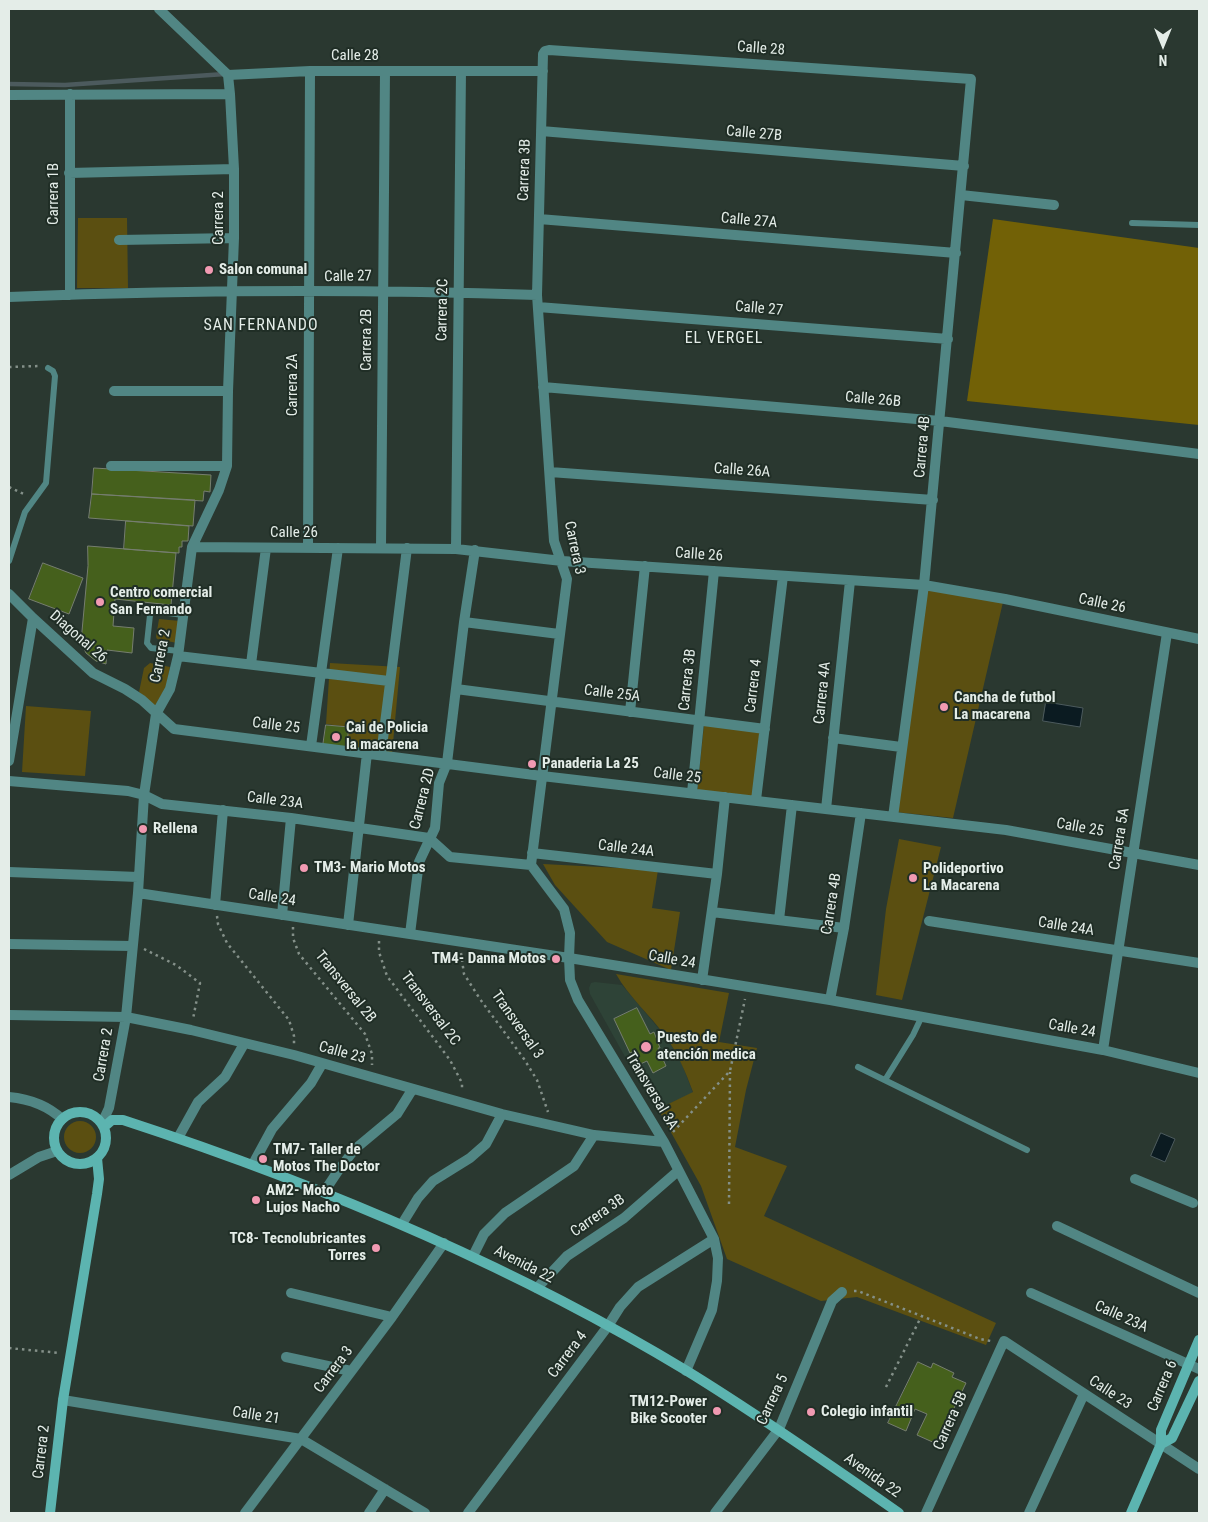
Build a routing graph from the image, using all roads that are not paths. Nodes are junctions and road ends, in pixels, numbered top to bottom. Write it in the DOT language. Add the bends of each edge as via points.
graph roads {
  1 [pos="159,9"];
  2 [pos="549,50"];
  3 [pos="385,71"];
  4 [pos="461,71"];
  5 [pos="542,71"];
  6 [pos="310,72"];
  7 [pos="228,75"];
  8 [pos="971,79"];
  9 [pos="70,94"];
  10 [pos="230,94"];
  11 [pos="9,95"];
  12 [pos="541,131"];
  13 [pos="964,166"];
  14 [pos="234,169"];
  15 [pos="69,174"];
  16 [pos="962,195"];
  17 [pos="1054,205"];
  18 [pos="539,219"];
  19 [pos="1132,223"];
  20 [pos="1199,225"];
  21 [pos="234,238"];
  22 [pos="119,240"];
  23 [pos="956,254"];
  24 [pos="232,291"];
  25 [pos="308,292"];
  26 [pos="383,292"];
  27 [pos="458,292"];
  28 [pos="70,295"];
  29 [pos="537,295"];
  30 [pos="9,297"];
  31 [pos="538,306"];
  32 [pos="948,339"];
  33 [pos="48,368"];
  34 [pos="543,387"];
  35 [pos="114,390"];
  36 [pos="228,391"];
  37 [pos="940,420"];
  38 [pos="1199,454"];
  39 [pos="111,466"];
  40 [pos="227,466"];
  41 [pos="550,472"];
  42 [pos="933,500"];
  43 [pos="192,547"];
  44 [pos="266,548"];
  45 [pos="308,548"];
  46 [pos="338,548"];
  47 [pos="381,548"];
  48 [pos="407,548"];
  49 [pos="456,549"];
  50 [pos="475,550"];
  51 [pos="562,560"];
  52 [pos="9,561"];
  53 [pos="645,566"];
  54 [pos="714,571"];
  55 [pos="783,576"];
  56 [pos="850,581"];
  57 [pos="924,586"];
  58 [pos="9,594"];
  59 [pos="183,614"];
  60 [pos="33,618"];
  61 [pos="464,622"];
  62 [pos="1167,632"];
  63 [pos="559,634"];
  64 [pos="1199,638"];
  65 [pos="178,653"];
  66 [pos="251,664"];
  67 [pos="321,673"];
  68 [pos="389,681"];
  69 [pos="456,690"];
  70 [pos="551,701"];
  71 [pos="630,712"];
  72 [pos="156,714"];
  73 [pos="699,721"];
  74 [pos="764,729"];
  75 [pos="10,738"];
  76 [pos="833,738"];
  77 [pos="311,746"];
  78 [pos="901,747"];
  79 [pos="367,753"];
  80 [pos="381,754"];
  81 [pos="9,761"];
  82 [pos="447,763"];
  83 [pos="542,776"];
  84 [pos="9,781"];
  85 [pos="692,793"];
  86 [pos="144,795"];
  87 [pos="725,797"];
  88 [pos="756,800"];
  89 [pos="792,805"];
  90 [pos="826,809"];
  91 [pos="223,810"];
  92 [pos="861,813"];
  93 [pos="893,817"];
  94 [pos="291,818"];
  95 [pos="359,828"];
  96 [pos="429,838"];
  97 [pos="1133,852"];
  98 [pos="532,853"];
  99 [pos="531,865"];
  100 [pos="1199,865"];
  101 [pos="9,872"];
  102 [pos="717,874"];
  103 [pos="138,877"];
  104 [pos="138,893"];
  105 [pos="214,905"];
  106 [pos="712,912"];
  107 [pos="282,915"];
  108 [pos="779,920"];
  109 [pos="929,921"];
  110 [pos="348,925"];
  111 [pos="844,928"];
  112 [pos="410,934"];
  113 [pos="9,944"];
  114 [pos="132,946"];
  115 [pos="1118,950"];
  116 [pos="569,958"];
  117 [pos="1199,963"];
  118 [pos="702,980"];
  119 [pos="830,1000"];
  120 [pos="9,1014"];
  121 [pos="922,1016"];
  122 [pos="126,1017"];
  123 [pos="244,1044"];
  124 [pos="1103,1050"];
  125 [pos="322,1064"];
  126 [pos="858,1067"];
  127 [pos="1199,1074"];
  128 [pos="885,1080"];
  129 [pos="412,1090"];
  130 [pos="9,1097"];
  131 [pos="502,1114"];
  132 [pos="62,1119"];
  133 [pos="103,1125"];
  134 [pos="594,1135"];
  135 [pos="178,1138"];
  136 [pos="664,1142"];
  137 [pos="1028,1150"];
  138 [pos="57,1151"];
  139 [pos="97,1158"];
  140 [pos="253,1164"];
  141 [pos="678,1171"];
  142 [pos="9,1175"];
  143 [pos="1135,1179"];
  144 [pos="324,1192"];
  145 [pos="1196,1204"];
  146 [pos="402,1224"];
  147 [pos="1057,1226"];
  148 [pos="714,1239"];
  149 [pos="444,1243"];
  150 [pos="473,1256"];
  151 [pos="536,1288"];
  152 [pos="842,1292"];
  153 [pos="291,1293"];
  154 [pos="1031,1293"];
  155 [pos="1199,1293"];
  156 [pos="392,1317"];
  157 [pos="608,1326"];
  158 [pos="1199,1340"];
  159 [pos="1004,1341"];
  160 [pos="286,1357"];
  161 [pos="1189,1364"];
  162 [pos="1199,1368"];
  163 [pos="351,1371"];
  164 [pos="686,1371"];
  165 [pos="1199,1381"];
  166 [pos="1084,1394"];
  167 [pos="63,1400"];
  168 [pos="779,1429"];
  169 [pos="301,1439"];
  170 [pos="1161,1444"];
  171 [pos="1199,1469"];
  172 [pos="385,1490"];
  173 [pos="50,1513"];
  174 [pos="245,1513"];
  175 [pos="369,1513"];
  176 [pos="425,1513"];
  177 [pos="468,1513"];
  178 [pos="715,1513"];
  179 [pos="899,1513"];
  180 [pos="926,1513"];
  181 [pos="1029,1513"];
  182 [pos="1130,1513"];
  1 -- 7 [label="street"];
  2 -- 5 [label="street, Carrera 3B" via="543,54"];
  2 -- 8 [label="street, Calle 28"];
  3 -- 4 [label="street, Calle 28"];
  3 -- 6 [label="street, Calle 28"];
  3 -- 26 [label="street, Carrera 2B"];
  4 -- 5 [label="street, Calle 28"];
  4 -- 27 [label="street, Carrera 2C"];
  5 -- 12 [label="street, Carrera 3B"];
  6 -- 7 [label="street, Calle 28"];
  6 -- 25 [label="street, Carrera 2A"];
  7 -- 10 [label="street, Carrera 2"];
  8 -- 13 [label="street, Carrera 4B"];
  9 -- 10 [label="street"];
  9 -- 11 [label="street"];
  9 -- 15 [label="street, Carrera 1B"];
  10 -- 14 [label="street, Carrera 2"];
  12 -- 13 [label="street, Calle 27B"];
  12 -- 18 [label="street, Carrera 3B"];
  13 -- 16 [label="street, Carrera 4B"];
  14 -- 15 [label="street"];
  14 -- 21 [label="street, Carrera 2"];
  15 -- 28 [label="street, Carrera 1B"];
  16 -- 17 [label="street"];
  16 -- 23 [label="street, Carrera 4B"];
  18 -- 23 [label="street, Calle 27A"];
  18 -- 29 [label="street, Carrera 3B"];
  19 -- 20 [label="lane"];
  21 -- 22 [label="street"];
  21 -- 24 [label="street, Carrera 2"];
  23 -- 32 [label="street, Carrera 4B"];
  24 -- 25 [label="street, Calle 27"];
  24 -- 28 [label="street, Calle 27"];
  24 -- 36 [label="street, Carrera 2"];
  25 -- 26 [label="street, Calle 27"];
  25 -- 45 [label="street, Carrera 2A"];
  26 -- 27 [label="street, Calle 27"];
  26 -- 47 [label="street, Carrera 2B"];
  27 -- 29 [label="street, Calle 27"];
  27 -- 49 [label="street, Carrera 2C"];
  28 -- 30 [label="street, Calle 27"];
  29 -- 31 [label="street, Carrera 3"];
  31 -- 32 [label="street, Calle 27"];
  31 -- 34 [label="street, Carrera 3"];
  32 -- 37 [label="street, Carrera 4B"];
  33 -- 52 [label="lane" via="55,376 46,484 25,512"];
  34 -- 37 [label="street, Calle 26B"];
  34 -- 41 [label="street, Carrera 3"];
  35 -- 36 [label="street"];
  36 -- 40 [label="street, Carrera 2"];
  37 -- 38 [label="street, Calle 26B"];
  37 -- 42 [label="street, Carrera 4B"];
  39 -- 40 [label="street"];
  40 -- 43 [label="street, Carrera 2"];
  41 -- 42 [label="street, Calle 26A"];
  41 -- 51 [label="street, Carrera 3" via="554,541"];
  42 -- 57 [label="street, Carrera 4B"];
  43 -- 44 [label="street, Calle 26"];
  43 -- 59 [label="street, Carrera 2"];
  44 -- 45 [label="street, Calle 26"];
  44 -- 66 [label="street"];
  45 -- 46 [label="street, Calle 26"];
  46 -- 47 [label="street, Calle 26"];
  46 -- 67 [label="street"];
  47 -- 48 [label="street, Calle 26"];
  48 -- 49 [label="street, Calle 26"];
  48 -- 68 [label="street"];
  49 -- 50 [label="street, Calle 26"];
  50 -- 51 [label="street, Calle 26"];
  50 -- 61 [label="street, Carrera 2D"];
  51 -- 53 [label="street, Calle 26"];
  51 -- 63 [label="street, Carrera 3" via="567,579"];
  53 -- 54 [label="street, Calle 26"];
  53 -- 71 [label="street"];
  54 -- 55 [label="street, Calle 26"];
  54 -- 73 [label="street, Carrera 3B"];
  55 -- 56 [label="street, Calle 26"];
  55 -- 74 [label="street, Carrera 4"];
  56 -- 57 [label="street, Calle 26"];
  56 -- 76 [label="street, Carrera 4A"];
  57 -- 62 [label="street, Calle 26"];
  57 -- 78 [label="street, Carrera 4B"];
  58 -- 60 [label="street, Diagonal 26"];
  59 -- 65 [label="street, Carrera 2"];
  59 -- 65 [label="lane" via="154,611 150,615 148,646"];
  60 -- 72 [label="street, Diagonal 26" via="93,673 142,700"];
  60 -- 75 [label="street"];
  61 -- 63 [label="street"];
  61 -- 69 [label="street, Carrera 2D"];
  62 -- 64 [label="street, Calle 26"];
  62 -- 97 [label="street, Carrera 5A"];
  63 -- 70 [label="street, Carrera 3"];
  65 -- 66 [label="street"];
  65 -- 72 [label="street, Carrera 2" via="170,690"];
  66 -- 67 [label="street"];
  67 -- 68 [label="street"];
  67 -- 77 [label="street"];
  68 -- 80 [label="street"];
  69 -- 70 [label="street, Calle 25A"];
  69 -- 82 [label="street, Carrera 2D"];
  70 -- 71 [label="street, Calle 25A"];
  70 -- 83 [label="street, Carrera 3"];
  71 -- 73 [label="street, Calle 25A"];
  72 -- 77 [label="street, Calle 25" via="174,729"];
  72 -- 86 [label="street, Carrera 2"];
  73 -- 74 [label="street, Calle 25A"];
  73 -- 85 [label="street, Carrera 3B"];
  74 -- 88 [label="street, Carrera 4"];
  75 -- 81 [label="street"];
  76 -- 78 [label="street"];
  76 -- 90 [label="street, Carrera 4A"];
  77 -- 79 [label="street, Calle 25"];
  78 -- 93 [label="street, Carrera 4B"];
  79 -- 80 [label="street, Calle 25"];
  79 -- 95 [label="street"];
  80 -- 82 [label="street, Calle 25"];
  82 -- 83 [label="street, Calle 25"];
  82 -- 96 [label="street, Carrera 2D" via="439,783 435,828"];
  83 -- 85 [label="street, Calle 25"];
  83 -- 98 [label="street, Carrera 3"];
  84 -- 86 [label="street, Calle 23A"];
  85 -- 87 [label="street, Calle 25"];
  86 -- 91 [label="street, Calle 23A" via="162,804"];
  86 -- 103 [label="street, Carrera 2"];
  87 -- 88 [label="street, Calle 25"];
  87 -- 102 [label="street"];
  88 -- 89 [label="street, Calle 25"];
  89 -- 90 [label="street, Calle 25"];
  89 -- 108 [label="street"];
  90 -- 92 [label="street, Calle 25"];
  91 -- 94 [label="street, Calle 23A"];
  91 -- 105 [label="street"];
  92 -- 93 [label="street, Calle 25"];
  92 -- 111 [label="street, Carrera 4B"];
  93 -- 97 [label="street, Calle 25" via="1006,830"];
  94 -- 95 [label="street, Calle 23A"];
  94 -- 107 [label="street"];
  95 -- 96 [label="street, Calle 23A"];
  95 -- 110 [label="street"];
  96 -- 99 [label="street" via="450,857"];
  96 -- 112 [label="street, Carrera 2D" via="419,862"];
  97 -- 100 [label="street, Calle 25"];
  97 -- 115 [label="street, Carrera 5A"];
  98 -- 99 [label="street, Carrera 3"];
  98 -- 102 [label="street, Calle 24A"];
  99 -- 116 [label="street" via="564,909 570,933"];
  101 -- 103 [label="street"];
  102 -- 106 [label="street"];
  103 -- 104 [label="street, Carrera 2"];
  104 -- 105 [label="street, Calle 24"];
  104 -- 114 [label="street, Carrera 2"];
  105 -- 107 [label="street, Calle 24"];
  106 -- 108 [label="street"];
  106 -- 118 [label="street"];
  107 -- 110 [label="street, Calle 24"];
  108 -- 111 [label="street"];
  109 -- 115 [label="street, Calle 24A"];
  110 -- 112 [label="street, Calle 24"];
  111 -- 119 [label="street, Carrera 4B"];
  112 -- 116 [label="street, Calle 24"];
  113 -- 114 [label="street"];
  114 -- 122 [label="street, Carrera 2"];
  115 -- 117 [label="street, Calle 24A"];
  115 -- 124 [label="street, Carrera 5A"];
  116 -- 118 [label="street, Calle 24"];
  116 -- 136 [label="street, Transversal 3A" via="570,980 578,1000"];
  118 -- 119 [label="street, Calle 24"];
  119 -- 121 [label="street, Calle 24"];
  120 -- 122 [label="street, Calle 23"];
  121 -- 124 [label="street, Calle 24"];
  121 -- 128 [label="lane"];
  122 -- 123 [label="street, Calle 23"];
  122 -- 133 [label="street, Carrera 2"];
  123 -- 125 [label="street, Calle 23"];
  123 -- 135 [label="street" via="225,1077 198,1102"];
  124 -- 127 [label="street, Calle 24"];
  125 -- 129 [label="street, Calle 23"];
  125 -- 140 [label="street" via="311,1083 272,1129"];
  126 -- 128 [label="lane"];
  128 -- 137 [label="lane"];
  129 -- 131 [label="street, Calle 23"];
  129 -- 144 [label="street" via="397,1114 355,1149"];
  130 -- 132 [label="street" via="32,1101 54,1111"];
  131 -- 134 [label="street, Calle 23"];
  131 -- 146 [label="street" via="486,1144 433,1181"];
  132 -- 133 [label="street" via="74,1112 83,1112 92,1114"];
  132 -- 138 [label="street" via="54,1134"];
  133 -- 135 [label="street, Avenida 22" via="117,1119"];
  133 -- 139 [label="street" via="105,1145"];
  134 -- 136 [label="street, Calle 23"];
  134 -- 150 [label="street" via="574,1166 505,1213 484,1234"];
  135 -- 140 [label="street, Avenida 22"];
  136 -- 141 [label="street, Transversal 3A"];
  138 -- 139 [label="street" via="64,1159 76,1164"];
  138 -- 142 [label="street" via="39,1157"];
  139 -- 167 [label="street, Carrera 2" via="97,1194"];
  140 -- 144 [label="street, Avenida 22"];
  141 -- 148 [label="street, Transversal 3A"];
  141 -- 151 [label="street, Carrera 3B" via="624,1218 567,1256"];
  143 -- 145 [label="street"];
  144 -- 146 [label="street, Avenida 22"];
  146 -- 149 [label="street, Avenida 22"];
  147 -- 155 [label="street"];
  148 -- 157 [label="street, Carrera 4" via="638,1287 620,1306"];
  148 -- 164 [label="street, Transversal 3A" via="718,1258 712,1310"];
  149 -- 150 [label="street, Avenida 22"];
  149 -- 156 [label="street, Carrera 3"];
  150 -- 151 [label="street, Avenida 22"];
  151 -- 157 [label="street, Avenida 22"];
  152 -- 168 [label="street, Carrera 5" via="832,1301"];
  153 -- 156 [label="street"];
  154 -- 161 [label="street, Calle 23A"];
  156 -- 163 [label="street, Carrera 3"];
  157 -- 164 [label="street, Avenida 22"];
  157 -- 177 [label="street, Carrera 4"];
  158 -- 161 [label="street, Carrera 6"];
  159 -- 166 [label="street, Calle 23"];
  159 -- 180 [label="street, Carrera 5B"];
  160 -- 163 [label="street"];
  161 -- 162 [label="street, Calle 23A"];
  161 -- 170 [label="street, Carrera 6" via="1160,1430"];
  163 -- 169 [label="street, Carrera 3"];
  164 -- 168 [label="street, Avenida 22"];
  165 -- 170 [label="street, Carrera 6" via="1172,1438"];
  166 -- 170 [label="street, Calle 23"];
  166 -- 181 [label="street"];
  167 -- 169 [label="street, Calle 21"];
  167 -- 173 [label="street, Carrera 2"];
  168 -- 178 [label="street, Carrera 5"];
  168 -- 179 [label="street, Avenida 22"];
  169 -- 172 [label="street, Calle 21"];
  169 -- 174 [label="street, Carrera 3"];
  170 -- 171 [label="street, Calle 23"];
  170 -- 182 [label="street, Carrera 6"];
  172 -- 175 [label="street"];
  172 -- 176 [label="street, Calle 21"];
}
